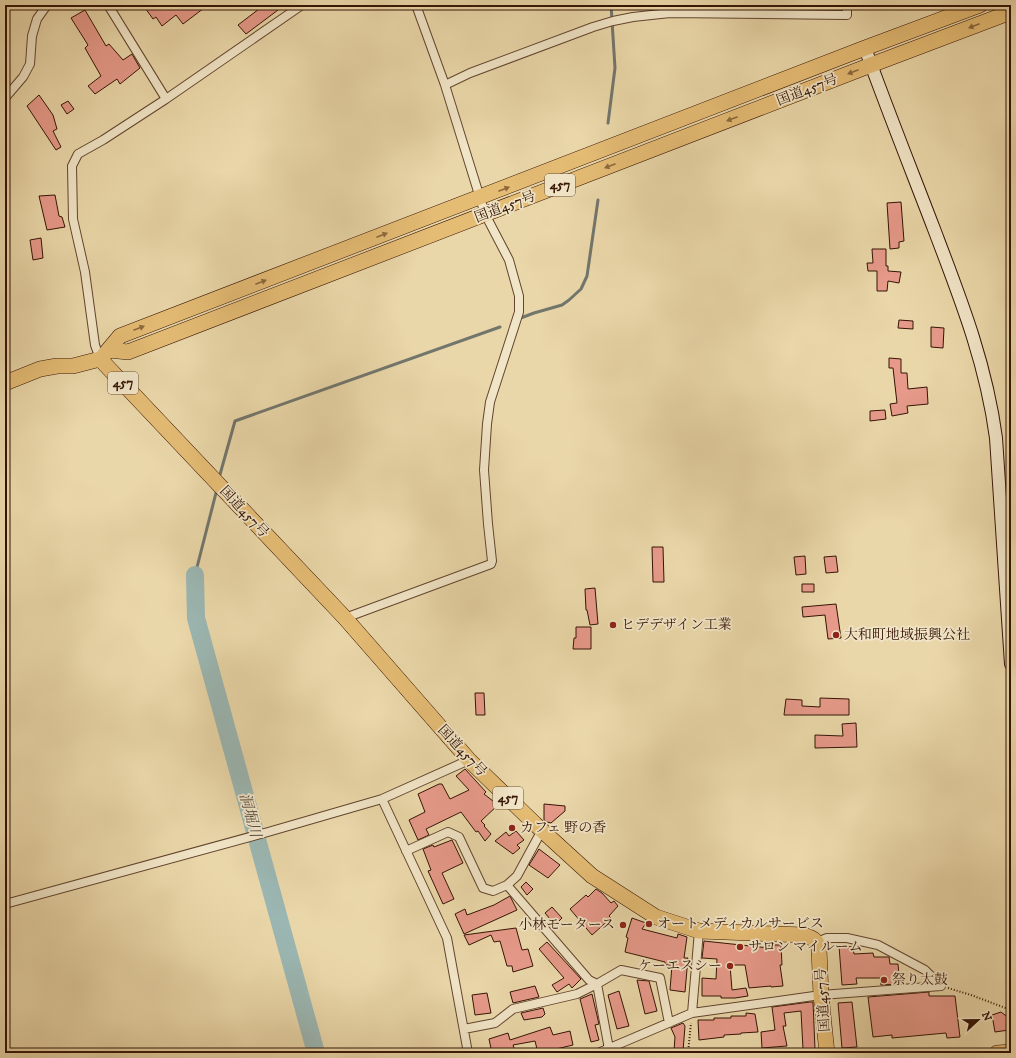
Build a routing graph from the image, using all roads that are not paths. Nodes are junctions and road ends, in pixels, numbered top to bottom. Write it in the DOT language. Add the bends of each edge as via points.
graph roads {
  1 [pos="47,5"];
  2 [pos="108,5"];
  3 [pos="302,5"];
  4 [pos="416,5"];
  5 [pos="847,5"];
  6 [pos="980,5"];
  7 [pos="1011,12"];
  8 [pos="865,48"];
  9 [pos="871,64"];
  10 [pos="445,86"];
  11 [pos="5,98"];
  12 [pos="166,100"];
  13 [pos="479,198"];
  14 [pos="485,214"];
  15 [pos="105,354"];
  16 [pos="5,383"];
  17 [pos="345,618"];
  18 [pos="1011,664"];
  19 [pos="469,760"];
  20 [pos="382,799"];
  21 [pos="542,830"];
  22 [pos="406,851"];
  23 [pos="507,885"];
  24 [pos="5,904"];
  25 [pos="699,931"];
  26 [pos="817,942"];
  27 [pos="598,984"];
  28 [pos="821,995"];
  29 [pos="692,1013"];
  30 [pos="669,1024"];
  31 [pos="464,1029"];
  32 [pos="605,1052"];
  33 [pos="1011,1052"];
  34 [pos="468,1053"];
  35 [pos="827,1053"];
  36 [pos="997,1053"];
  1 -- 11 [label="street" via="37,19 32,36 30,64 23,77"];
  2 -- 12 [label="street"];
  3 -- 12 [label="street"];
  4 -- 10 [label="street"];
  5 -- 10 [label="street" via="847,15 670,12 613,21 470,73"];
  6 -- 8 [label="highway, 国道457号 / 457"];
  7 -- 9 [label="highway, 国道457号 / 457, one-way"];
  8 -- 9 [label="street"];
  13 -- 8 [label="highway, 国道457号 / 457, one-way"];
  9 -- 14 [label="highway, 国道457号 / 457, one-way"];
  9 -- 18 [label="street" via="970,326 986,380 993,412 999,467"];
  10 -- 13 [label="street"];
  12 -- 15 [label="street" via="78,154 72,166 74,219 85,272 95,345"];
  13 -- 14 [label="street"];
  15 -- 13 [label="highway, 国道457号 / 457, one-way" via="120,336"];
  14 -- 15 [label="highway, 国道457号 / 457" via="128,352"];
  14 -- 17 [label="street" via="509,260 520,301 519,312 490,402 486,431 484,470 491,564"];
  15 -- 16 [label="highway, 国道457号 / 457" via="73,366 40,369"];
  15 -- 17 [label="highway, 国道457号 / 457" via="229,496"];
  17 -- 19 [label="highway, 国道457号 / 457"];
  19 -- 20 [label="street"];
  19 -- 21 [label="highway, 国道457号 / 457"];
  20 -- 22 [label="street"];
  20 -- 24 [label="street"];
  21 -- 23 [label="street" via="517,876"];
  21 -- 25 [label="highway, 国道457号 / 457" via="592,876 656,917"];
  22 -- 23 [label="street" via="448,832 459,837 483,888 493,891"];
  22 -- 31 [label="street" via="447,938"];
  23 -- 27 [label="street" via="589,980"];
  25 -- 26 [label="highway, 国道457号 / 457" via="804,935"];
  25 -- 29 [label="street"];
  26 -- 28 [label="highway, 国道457号"];
  26 -- 28 [label="street" via="827,938 847,938 878,945 925,970 941,986"];
  27 -- 30 [label="street" via="622,970 660,978"];
  27 -- 31 [label="street" via="577,994 513,1009 495,1023"];
  27 -- 32 [label="street"];
  28 -- 29 [label="street"];
  28 -- 35 [label="highway, 国道457号"];
  29 -- 30 [label="street"];
  30 -- 32 [label="street"];
  31 -- 34 [label="street"];
  33 -- 36 [label="highway"];
}
